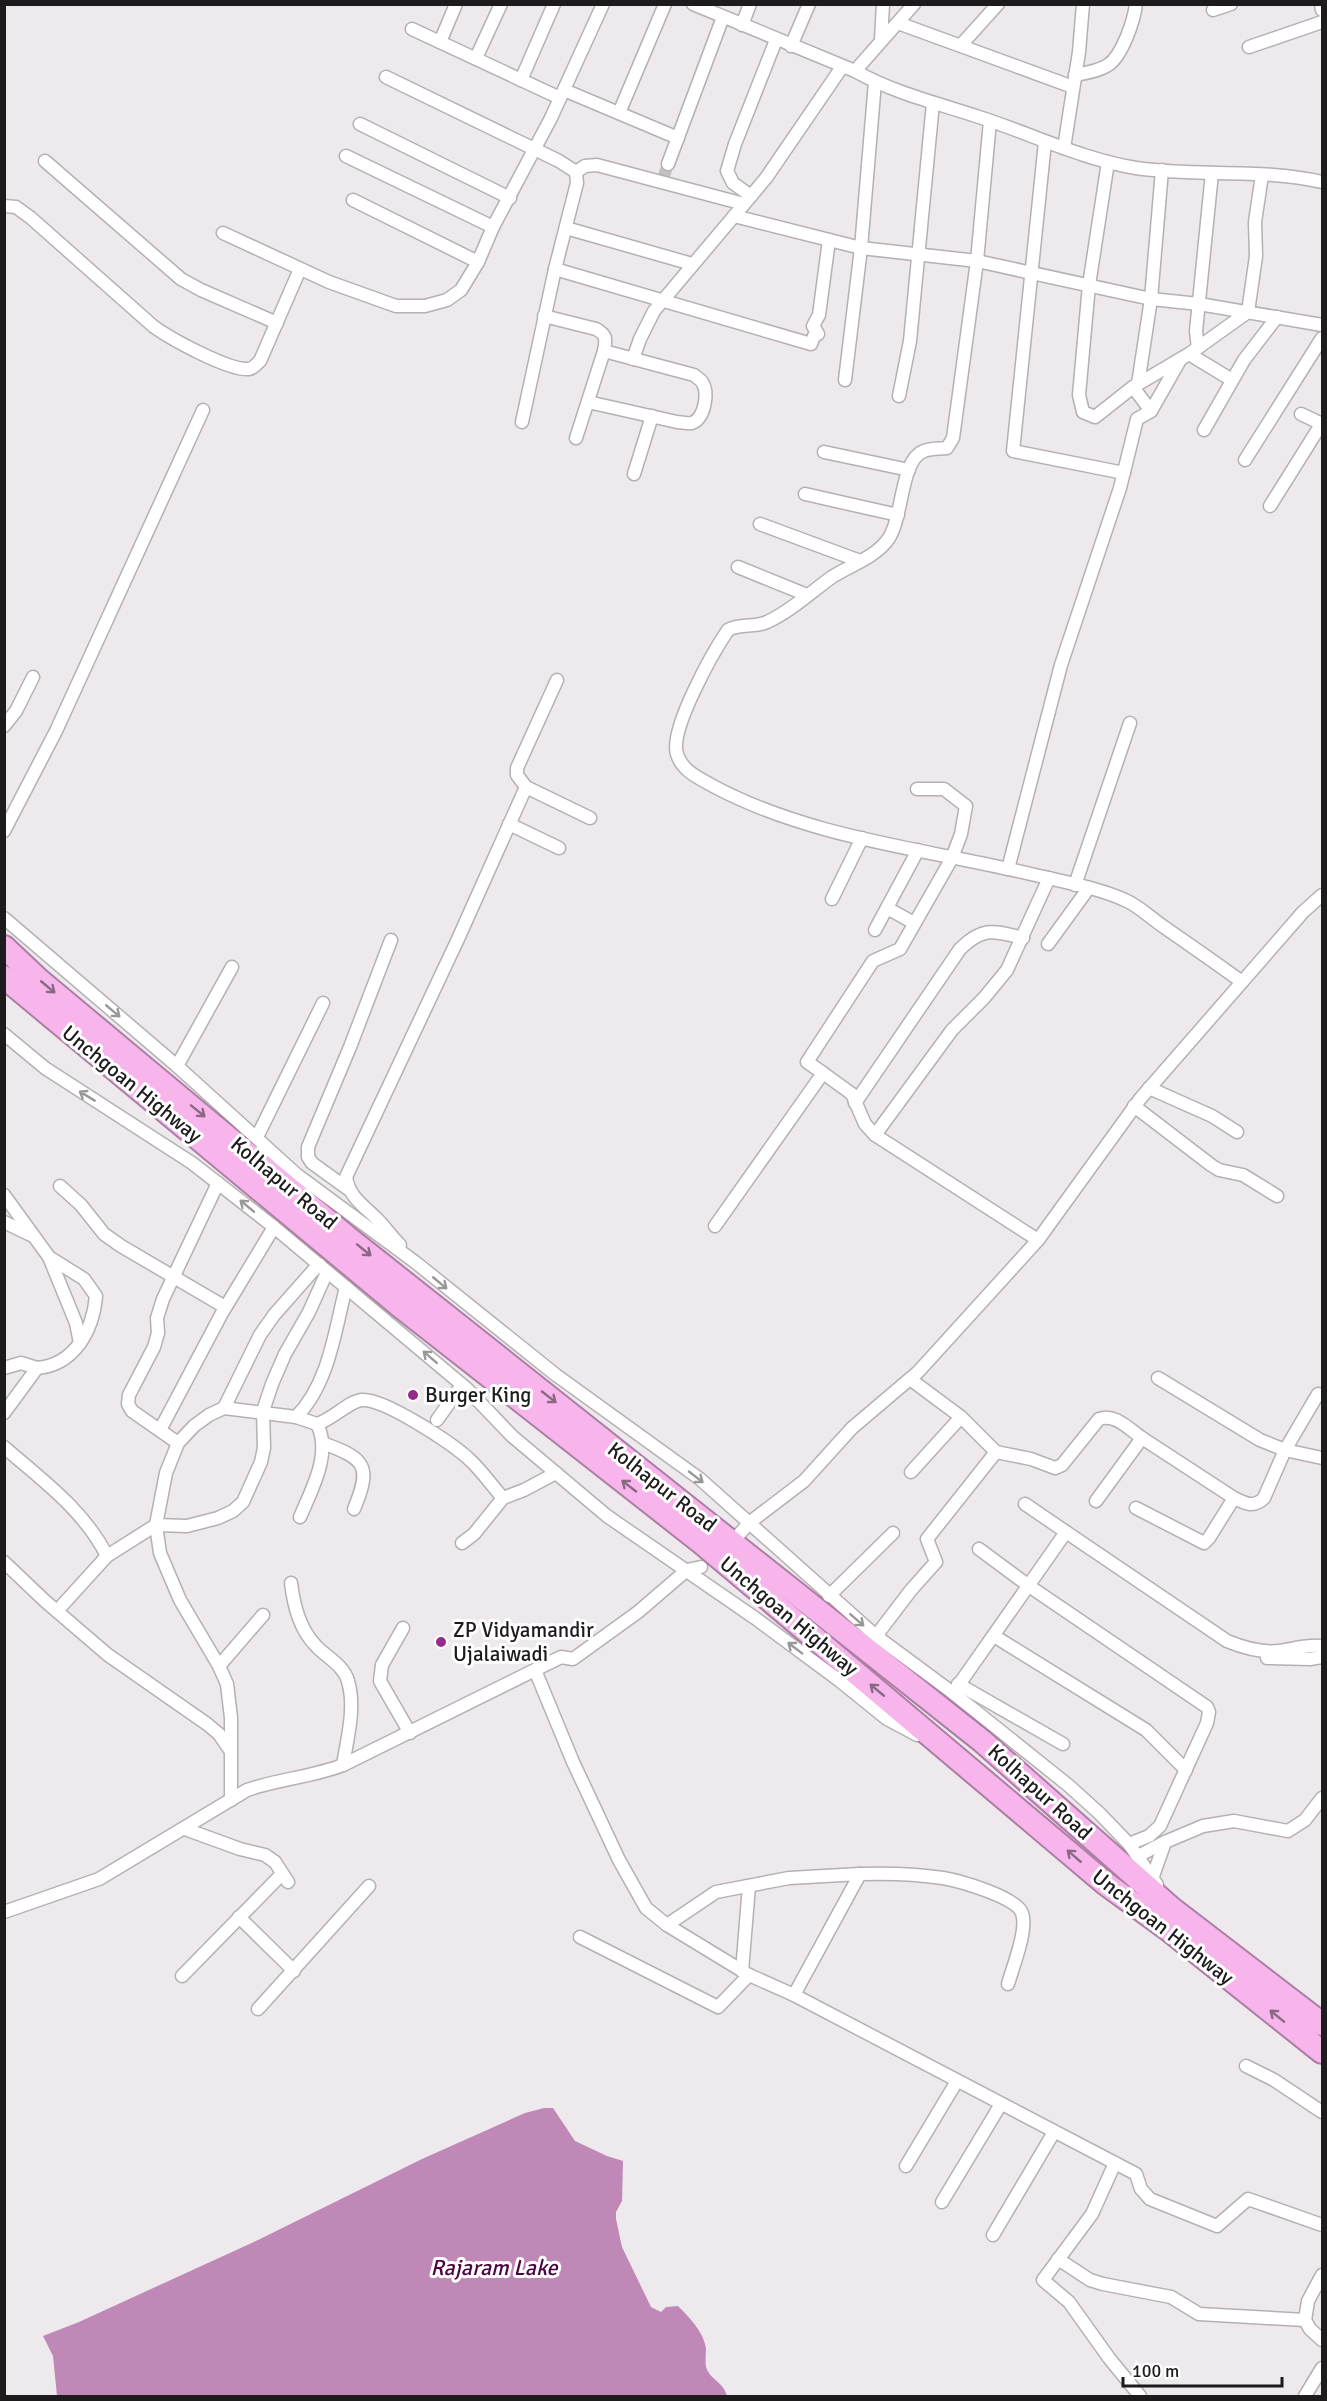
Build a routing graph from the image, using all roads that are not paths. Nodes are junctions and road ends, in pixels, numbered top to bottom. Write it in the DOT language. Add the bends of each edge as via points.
graph roads {
  1 [pos="456,4"];
  2 [pos="501,4"];
  3 [pos="554,4"];
  4 [pos="603,4"];
  5 [pos="665,4"];
  6 [pos="693,4"];
  7 [pos="750,4"];
  8 [pos="809,4"];
  9 [pos="883,4"];
  10 [pos="914,4"];
  11 [pos="998,4"];
  12 [pos="1083,4"];
  13 [pos="1136,4"];
  14 [pos="1231,4"];
  15 [pos="1321,4"];
  16 [pos="1214,10"];
  17 [pos="1323,10"];
  18 [pos="723,17"];
  19 [pos="1323,22"];
  20 [pos="898,23"];
  21 [pos="742,25"];
  22 [pos="412,28"];
  23 [pos="776,40"];
  24 [pos="881,40"];
  25 [pos="440,42"];
  26 [pos="961,45"];
  27 [pos="791,46"];
  28 [pos="1249,47"];
  29 [pos="476,58"];
  30 [pos="842,66"];
  31 [pos="855,71"];
  32 [pos="386,77"];
  33 [pos="521,80"];
  34 [pos="1074,81"];
  35 [pos="875,82"];
  36 [pos="562,94"];
  37 [pos="933,103"];
  38 [pos="619,113"];
  39 [pos="990,121"];
  40 [pos="360,124"];
  41 [pos="678,138"];
  42 [pos="1045,142"];
  43 [pos="1064,148"];
  44 [pos="533,149"];
  45 [pos="345,156"];
  46 [pos="45,161"];
  47 [pos="1108,162"];
  48 [pos="668,164"];
  49 [pos="1162,170"];
  50 [pos="576,172"];
  51 [pos="1212,173"];
  52 [pos="1262,175"];
  53 [pos="1323,182"];
  54 [pos="510,198"];
  55 [pos="353,200"];
  56 [pos="748,200"];
  57 [pos="4,207"];
  58 [pos="734,216"];
  59 [pos="494,227"];
  60 [pos="566,228"];
  61 [pos="223,233"];
  62 [pos="829,240"];
  63 [pos="861,248"];
  64 [pos="919,255"];
  65 [pos="977,261"];
  66 [pos="478,262"];
  67 [pos="692,264"];
  68 [pos="300,269"];
  69 [pos="555,269"];
  70 [pos="1031,272"];
  71 [pos="1089,285"];
  72 [pos="663,299"];
  73 [pos="1151,299"];
  74 [pos="1198,304"];
  75 [pos="1248,312"];
  76 [pos="544,316"];
  77 [pos="1277,317"];
  78 [pos="277,323"];
  79 [pos="1323,325"];
  80 [pos="1323,338"];
  81 [pos="604,351"];
  82 [pos="1189,354"];
  83 [pos="633,358"];
  84 [pos="845,380"];
  85 [pos="1232,380"];
  86 [pos="1135,386"];
  87 [pos="899,396"];
  88 [pos="588,402"];
  89 [pos="203,410"];
  90 [pos="1151,411"];
  91 [pos="1301,414"];
  92 [pos="652,416"];
  93 [pos="522,422"];
  94 [pos="1322,424"];
  95 [pos="1204,430"];
  96 [pos="576,438"];
  97 [pos="824,452"];
  98 [pos="1245,460"];
  99 [pos="909,470"];
  100 [pos="1124,473"];
  101 [pos="634,474"];
  102 [pos="805,494"];
  103 [pos="1270,506"];
  104 [pos="898,515"];
  105 [pos="760,524"];
  106 [pos="860,561"];
  107 [pos="738,567"];
  108 [pos="807,595"];
  109 [pos="33,677"];
  110 [pos="557,680"];
  111 [pos="1130,723"];
  112 [pos="4,726"];
  113 [pos="526,786"];
  114 [pos="917,789"];
  115 [pos="590,818"];
  116 [pos="509,824"];
  117 [pos="4,831"];
  118 [pos="862,838"];
  119 [pos="559,848"];
  120 [pos="918,850"];
  121 [pos="952,858"];
  122 [pos="1008,868"];
  123 [pos="1049,878"];
  124 [pos="1075,885"];
  125 [pos="1088,889"];
  126 [pos="1323,895"];
  127 [pos="832,899"];
  128 [pos="887,908"];
  129 [pos="4,918"];
  130 [pos="914,923"];
  131 [pos="875,930"];
  132 [pos="1023,938"];
  133 [pos="391,940"];
  134 [pos="1048,944"];
  135 [pos="4,947"];
  136 [pos="232,967"];
  137 [pos="4,977"];
  138 [pos="1242,982"];
  139 [pos="323,1003"];
  140 [pos="4,1034"];
  141 [pos="177,1065"];
  142 [pos="823,1073"];
  143 [pos="1149,1088"];
  144 [pos="855,1102"];
  145 [pos="1134,1106"];
  146 [pos="1238,1131"];
  147 [pos="875,1135"];
  148 [pos="257,1137"];
  149 [pos="218,1183"];
  150 [pos="60,1186"];
  151 [pos="348,1189"];
  152 [pos="4,1195"];
  153 [pos="1277,1196"];
  154 [pos="4,1222"];
  155 [pos="715,1226"];
  156 [pos="274,1227"];
  157 [pos="32,1235"];
  158 [pos="1038,1240"];
  159 [pos="49,1257"];
  160 [pos="415,1262"];
  161 [pos="323,1268"];
  162 [pos="173,1277"];
  163 [pos="346,1287"];
  164 [pos="225,1306"];
  165 [pos="80,1343"];
  166 [pos="4,1368"];
  167 [pos="37,1368"];
  168 [pos="1158,1378"];
  169 [pos="910,1379"];
  170 [pos="462,1385"];
  171 [pos="1318,1394"];
  172 [pos="224,1408"];
  173 [pos="263,1411"];
  174 [pos="4,1413"];
  175 [pos="296,1417"];
  176 [pos="961,1417"];
  177 [pos="437,1420"];
  178 [pos="317,1424"];
  179 [pos="160,1430"];
  180 [pos="1142,1438"];
  181 [pos="178,1443"];
  182 [pos="325,1444"];
  183 [pos="4,1447"];
  184 [pos="1285,1450"];
  185 [pos="996,1452"];
  186 [pos="1323,1458"];
  187 [pos="911,1472"];
  188 [pos="556,1473"];
  189 [pos="503,1498"];
  190 [pos="1234,1498"];
  191 [pos="1096,1501"];
  192 [pos="1024,1504"];
  193 [pos="1137,1508"];
  194 [pos="354,1509"];
  195 [pos="300,1517"];
  196 [pos="749,1523"];
  197 [pos="156,1526"];
  198 [pos="1066,1532"];
  199 [pos="893,1533"];
  200 [pos="736,1538"];
  201 [pos="462,1543"];
  202 [pos="979,1549"];
  203 [pos="107,1556"];
  204 [pos="4,1562"];
  205 [pos="701,1567"];
  206 [pos="687,1570"];
  207 [pos="291,1583"];
  208 [pos="1029,1586"];
  209 [pos="829,1596"];
  210 [pos="57,1611"];
  211 [pos="263,1615"];
  212 [pos="403,1628"];
  213 [pos="876,1636"];
  214 [pos="994,1636"];
  215 [pos="1323,1646"];
  216 [pos="1256,1651"];
  217 [pos="1323,1656"];
  218 [pos="219,1666"];
  219 [pos="534,1670"];
  220 [pos="956,1688"];
  221 [pos="410,1733"];
  222 [pos="1063,1744"];
  223 [pos="230,1750"];
  224 [pos="948,1750"];
  225 [pos="343,1765"];
  226 [pos="1186,1770"];
  227 [pos="1323,1798"];
  228 [pos="231,1800"];
  229 [pos="185,1829"];
  230 [pos="1165,1842"];
  231 [pos="1132,1849"];
  232 [pos="860,1875"];
  233 [pos="1152,1879"];
  234 [pos="369,1886"];
  235 [pos="749,1886"];
  236 [pos="1171,1908"];
  237 [pos="4,1912"];
  238 [pos="239,1917"];
  239 [pos="667,1925"];
  240 [pos="580,1937"];
  241 [pos="294,1971"];
  242 [pos="745,1973"];
  243 [pos="182,1976"];
  244 [pos="1008,1984"];
  245 [pos="794,1995"];
  246 [pos="258,2009"];
  247 [pos="1323,2024"];
  248 [pos="1323,2052"];
  249 [pos="1246,2066"];
  250 [pos="957,2080"];
  251 [pos="1001,2104"];
  252 [pos="1323,2112"];
  253 [pos="1054,2132"];
  254 [pos="1115,2163"];
  255 [pos="906,2166"];
  256 [pos="942,2202"];
  257 [pos="1323,2225"];
  258 [pos="993,2235"];
  259 [pos="1058,2259"];
  260 [pos="1323,2275"];
  261 [pos="1305,2320"];
  262 [pos="1323,2340"];
  263 [pos="1323,2368"];
  264 [pos="1140,2397"];
  265 [pos="1305,2397"];
  1 -- 25 [label="street"];
  2 -- 29 [label="street"];
  3 -- 33 [label="street"];
  4 -- 36 [label="street"];
  5 -- 38 [label="street"];
  6 -- 18 [label="street"];
  7 -- 21 [label="street"];
  8 -- 27 [label="street"];
  9 -- 24 [label="street"];
  10 -- 20 [label="street"];
  11 -- 26 [label="street"];
  12 -- 34 [label="street"];
  13 -- 34 [label="street" via="1115,58 1109,65"];
  14 -- 16 [label="street"];
  15 -- 17 [label="street"];
  18 -- 21 [label="street"];
  18 -- 41 [label="street"];
  19 -- 28 [label="street"];
  20 -- 24 [label="street"];
  20 -- 26 [label="street"];
  21 -- 23 [label="street"];
  22 -- 25 [label="street"];
  23 -- 27 [label="street"];
  23 -- 56 [label="street" via="727,171"];
  24 -- 31 [label="street"];
  25 -- 29 [label="street"];
  26 -- 34 [label="street"];
  27 -- 30 [label="street"];
  29 -- 33 [label="street"];
  30 -- 31 [label="street"];
  30 -- 56 [label="street"];
  31 -- 35 [label="street"];
  32 -- 44 [label="street"];
  33 -- 36 [label="street"];
  34 -- 43 [label="street"];
  35 -- 37 [label="street"];
  35 -- 63 [label="street"];
  36 -- 38 [label="street"];
  36 -- 44 [label="street"];
  37 -- 39 [label="street"];
  37 -- 64 [label="street"];
  38 -- 41 [label="street"];
  39 -- 42 [label="street"];
  39 -- 65 [label="street"];
  40 -- 54 [label="street"];
  41 -- 48 [label="street"];
  42 -- 43 [label="street"];
  42 -- 70 [label="street"];
  43 -- 47 [label="street"];
  44 -- 50 [label="street"];
  44 -- 54 [label="street"];
  45 -- 59 [label="street"];
  46 -- 78 [label="street" via="181,279"];
  47 -- 49 [label="street"];
  47 -- 71 [label="street"];
  49 -- 51 [label="street"];
  49 -- 73 [label="street"];
  50 -- 56 [label="street" via="597,165"];
  50 -- 60 [label="street"];
  51 -- 52 [label="street"];
  51 -- 74 [label="street"];
  52 -- 53 [label="street"];
  52 -- 75 [label="street"];
  54 -- 59 [label="street"];
  55 -- 66 [label="street"];
  56 -- 58 [label="street"];
  57 -- 78 [label="street" via="16,207 31,218 153,326 184,345 233,366 254,367"];
  58 -- 62 [label="street"];
  58 -- 67 [label="street"];
  59 -- 66 [label="street"];
  60 -- 67 [label="street"];
  60 -- 69 [label="street"];
  61 -- 68 [label="street"];
  62 -- 63 [label="street"];
  62 -- 72 [label="street" via="819,315 813,326 819,334 811,344"];
  63 -- 64 [label="street"];
  63 -- 84 [label="street"];
  64 -- 65 [label="street"];
  64 -- 87 [label="street" via="910,341"];
  65 -- 70 [label="street"];
  65 -- 99 [label="street" via="953,438 947,448 917,455"];
  66 -- 68 [label="street" via="461,290 447,300 425,306 396,306"];
  67 -- 72 [label="street"];
  68 -- 78 [label="street"];
  69 -- 72 [label="street"];
  69 -- 76 [label="street"];
  70 -- 71 [label="street"];
  70 -- 100 [label="street" via="1013,451"];
  71 -- 73 [label="street"];
  71 -- 86 [label="street" via="1079,395 1083,412 1095,417"];
  72 -- 83 [label="street"];
  73 -- 74 [label="street"];
  73 -- 86 [label="street"];
  74 -- 75 [label="street"];
  74 -- 82 [label="street"];
  75 -- 77 [label="street"];
  75 -- 82 [label="street"];
  76 -- 81 [label="street" via="603,333"];
  76 -- 93 [label="street"];
  77 -- 79 [label="street"];
  77 -- 85 [label="street"];
  80 -- 98 [label="street"];
  81 -- 83 [label="street"];
  81 -- 88 [label="street"];
  82 -- 85 [label="street"];
  82 -- 86 [label="street"];
  82 -- 90 [label="street"];
  83 -- 92 [label="street" via="694,375 705,390 700,417 692,423"];
  85 -- 95 [label="street"];
  86 -- 90 [label="street"];
  88 -- 92 [label="street"];
  88 -- 96 [label="street"];
  89 -- 117 [label="street" via="56,731"];
  90 -- 100 [label="street" via="1137,419"];
  91 -- 94 [label="street"];
  92 -- 101 [label="street"];
  94 -- 103 [label="street"];
  97 -- 99 [label="street"];
  99 -- 104 [label="street"];
  100 -- 122 [label="street" via="1061,665"];
  102 -- 104 [label="street"];
  104 -- 106 [label="street" via="888,541"];
  105 -- 106 [label="street"];
  106 -- 108 [label="street"];
  107 -- 108 [label="street"];
  108 -- 118 [label="street" via="766,622 728,630 696,684 678,734 676,752 684,767 734,797 801,822"];
  109 -- 112 [label="street"];
  110 -- 113 [label="street" via="517,768 519,780"];
  111 -- 124 [label="street"];
  113 -- 115 [label="street"];
  113 -- 116 [label="street"];
  114 -- 121 [label="street" via="944,789 966,806"];
  116 -- 119 [label="street"];
  116 -- 151 [label="street" via="346,1177"];
  118 -- 120 [label="street"];
  118 -- 127 [label="street"];
  120 -- 121 [label="street"];
  120 -- 128 [label="street"];
  121 -- 122 [label="street"];
  121 -- 130 [label="street"];
  122 -- 123 [label="street"];
  123 -- 124 [label="street"];
  123 -- 132 [label="street"];
  124 -- 125 [label="street"];
  125 -- 134 [label="street"];
  125 -- 138 [label="street" via="1128,901"];
  126 -- 138 [label="street" via="1303,912"];
  128 -- 130 [label="street"];
  128 -- 131 [label="street"];
  129 -- 141 [label="street, one-way"];
  130 -- 142 [label="street" via="900,949 873,961 807,1062"];
  132 -- 144 [label="street" via="992,931 972,937"];
  132 -- 147 [label="street" via="1007,970 952,1030"];
  133 -- 151 [label="street" via="308,1147 312,1163"];
  135 -- 236 [label="highway, Kolhapur Road, one-way" via="347,1237 982,1741"];
  136 -- 141 [label="street"];
  224 -- 137 [label="highway, Unchgoan Highway, one-way" via="702,1543 357,1271"];
  138 -- 143 [label="street"];
  139 -- 148 [label="street"];
  149 -- 140 [label="street, one-way" via="138,1126 45,1068"];
  141 -- 148 [label="street"];
  142 -- 144 [label="street" via="852,1094"];
  142 -- 155 [label="street"];
  143 -- 145 [label="street"];
  143 -- 146 [label="street"];
  144 -- 147 [label="street"];
  145 -- 153 [label="street" via="1211,1165 1243,1175"];
  145 -- 158 [label="street"];
  147 -- 158 [label="street"];
  148 -- 160 [label="street" via="296,1174"];
  156 -- 149 [label="street, one-way"];
  149 -- 162 [label="street"];
  150 -- 162 [label="street" via="104,1234"];
  151 -- 160 [label="street"];
  152 -- 157 [label="street"];
  154 -- 157 [label="street"];
  156 -- 161 [label="street"];
  156 -- 164 [label="street"];
  157 -- 159 [label="street"];
  158 -- 169 [label="street"];
  159 -- 165 [label="street" via="76,1323"];
  159 -- 165 [label="street" via="84,1280 96,1296 90,1324"];
  160 -- 196 [label="street, one-way" via="556,1375 700,1479"];
  161 -- 163 [label="street"];
  161 -- 172 [label="street" via="274,1315"];
  161 -- 173 [label="street" via="309,1312 285,1354"];
  162 -- 164 [label="street"];
  162 -- 179 [label="street" via="157,1318 154,1347 128,1404"];
  170 -- 163 [label="street, one-way"];
  163 -- 175 [label="street" via="322,1374 307,1406"];
  164 -- 179 [label="street"];
  165 -- 167 [label="street" via="65,1360"];
  166 -- 167 [label="street" via="21,1363"];
  167 -- 174 [label="street"];
  168 -- 184 [label="street" via="1260,1440"];
  169 -- 176 [label="street"];
  169 -- 196 [label="street" via="852,1428 804,1481"];
  170 -- 177 [label="street"];
  170 -- 188 [label="street" via="512,1436"];
  171 -- 184 [label="street"];
  172 -- 173 [label="street"];
  172 -- 181 [label="street" via="194,1426"];
  173 -- 175 [label="street"];
  173 -- 197 [label="street" via="261,1462 243,1502 218,1518 187,1526"];
  175 -- 178 [label="street"];
  176 -- 185 [label="street"];
  176 -- 187 [label="street"];
  178 -- 182 [label="street"];
  178 -- 189 [label="street" via="360,1400 376,1401 435,1433 469,1460"];
  179 -- 181 [label="street"];
  180 -- 185 [label="street" via="1105,1416 1093,1424 1062,1465 1055,1468"];
  180 -- 190 [label="street"];
  180 -- 191 [label="street"];
  181 -- 197 [label="street" via="166,1473"];
  182 -- 194 [label="street" via="357,1459 364,1473 363,1488"];
  182 -- 195 [label="street"];
  183 -- 203 [label="street" via="81,1516"];
  184 -- 186 [label="street"];
  184 -- 190 [label="street" via="1260,1502 1251,1505"];
  185 -- 213 [label="street" via="927,1539 936,1562"];
  188 -- 189 [label="street"];
  188 -- 206 [label="street" via="607,1516"];
  189 -- 201 [label="street"];
  190 -- 193 [label="street" via="1204,1543"];
  192 -- 198 [label="street"];
  196 -- 200 [label="street"];
  196 -- 209 [label="street"];
  197 -- 203 [label="street"];
  197 -- 218 [label="street" via="168,1574"];
  198 -- 208 [label="street"];
  198 -- 216 [label="street" via="1217,1636"];
  199 -- 209 [label="street"];
  202 -- 208 [label="street"];
  203 -- 210 [label="street"];
  204 -- 210 [label="street"];
  205 -- 206 [label="street"];
  206 -- 219 [label="street" via="573,1659 561,1657"];
  224 -- 206 [label="street, one-way" via="887,1719"];
  207 -- 225 [label="street" via="303,1630 316,1647 342,1668 348,1680 351,1704"];
  208 -- 214 [label="street"];
  208 -- 226 [label="street" via="1204,1703 1208,1718"];
  209 -- 213 [label="street, one-way"];
  210 -- 223 [label="street" via="108,1655 207,1724"];
  211 -- 218 [label="street"];
  212 -- 221 [label="street" via="382,1665 380,1681"];
  213 -- 220 [label="street"];
  214 -- 220 [label="street"];
  214 -- 226 [label="street" via="1146,1730"];
  215 -- 216 [label="street" via="1309,1644"];
  216 -- 217 [label="street" via="1271,1659"];
  218 -- 223 [label="street" via="227,1684"];
  219 -- 221 [label="street"];
  219 -- 239 [label="street" via="619,1860 646,1908"];
  220 -- 222 [label="street"];
  220 -- 231 [label="street" via="1100,1813"];
  221 -- 225 [label="street"];
  223 -- 228 [label="street"];
  248 -- 224 [label="highway, Unchgoan Highway, one-way" via="1107,1884"];
  225 -- 228 [label="street" via="321,1774 271,1782"];
  226 -- 231 [label="street" via="1160,1826"];
  227 -- 230 [label="street" via="1305,1820 1288,1831 1234,1821 1203,1827"];
  228 -- 229 [label="street"];
  229 -- 237 [label="street" via="99,1879"];
  229 -- 238 [label="street" via="265,1855 285,1878"];
  230 -- 231 [label="street" via="1140,1855"];
  230 -- 233 [label="street"];
  231 -- 233 [label="street"];
  232 -- 235 [label="street" via="789,1878"];
  232 -- 244 [label="street" via="945,1878 1012,1901 1022,1913 1023,1932"];
  232 -- 245 [label="street"];
  233 -- 236 [label="street"];
  234 -- 241 [label="street"];
  235 -- 239 [label="street" via="716,1892"];
  235 -- 242 [label="street"];
  236 -- 247 [label="highway, Kolhapur Road"];
  238 -- 241 [label="street"];
  238 -- 243 [label="street"];
  239 -- 242 [label="street"];
  240 -- 242 [label="street" via="718,2007"];
  241 -- 246 [label="street"];
  242 -- 245 [label="street"];
  245 -- 250 [label="street"];
  249 -- 252 [label="street"];
  250 -- 251 [label="street"];
  250 -- 255 [label="street"];
  251 -- 253 [label="street"];
  251 -- 256 [label="street"];
  253 -- 254 [label="street"];
  253 -- 258 [label="street"];
  254 -- 257 [label="street" via="1136,2174 1150,2199 1217,2226 1248,2199"];
  254 -- 259 [label="street" via="1092,2214"];
  259 -- 261 [label="street" via="1090,2280 1171,2297 1198,2314"];
  259 -- 264 [label="street" via="1043,2280 1069,2302"];
  260 -- 261 [label="street" via="1308,2301"];
  261 -- 262 [label="street"];
  263 -- 265 [label="street"];
}
